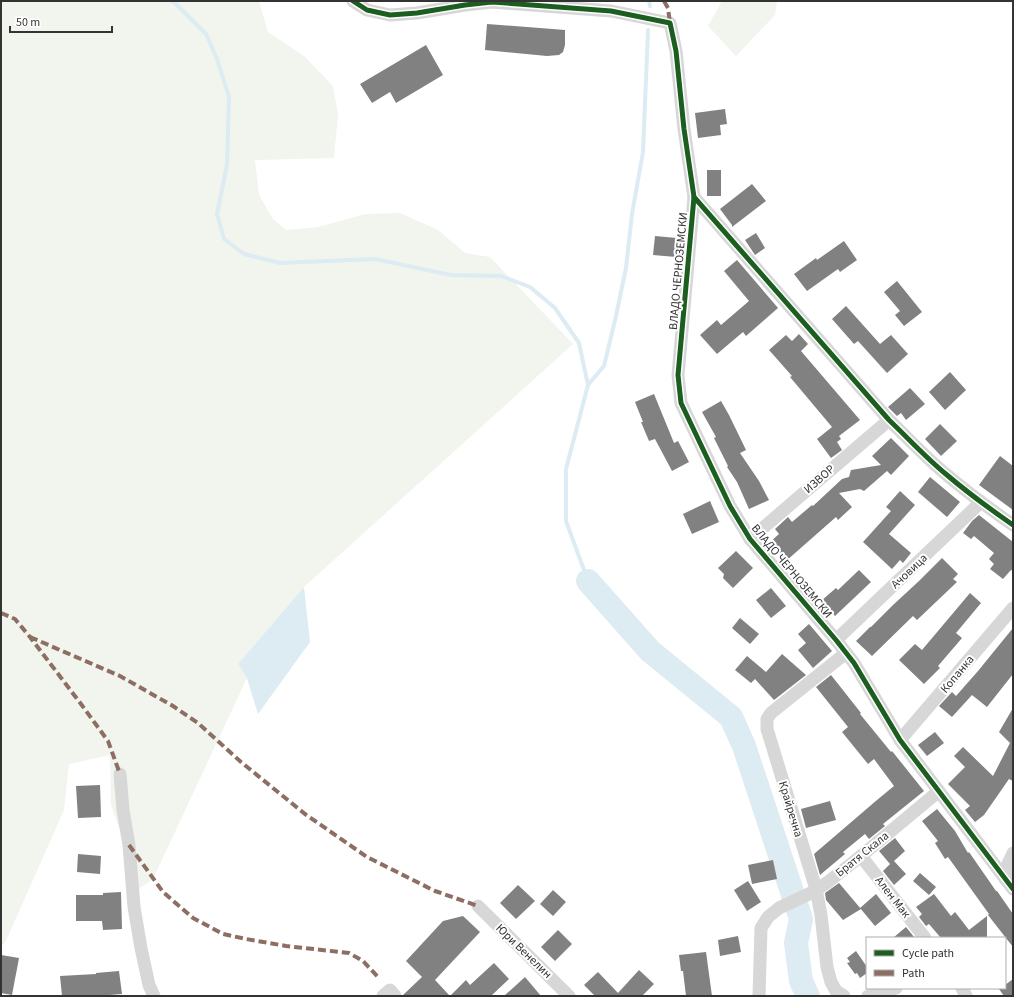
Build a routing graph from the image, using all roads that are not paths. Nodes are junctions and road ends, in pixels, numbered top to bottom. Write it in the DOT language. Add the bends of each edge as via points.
graph roads {
  1 [pos="353,1"];
  2 [pos="492,2"];
  3 [pos="694,197"];
  4 [pos="889,420"];
  5 [pos="981,502"];
  6 [pos="1013,525"];
  7 [pos="750,539"];
  8 [pos="1013,608"];
  9 [pos="836,640"];
  10 [pos="846,653"];
  11 [pos="900,740"];
  12 [pos="120,774"];
  13 [pos="939,791"];
  14 [pos="1013,853"];
  15 [pos="861,856"];
  16 [pos="1005,878"];
  17 [pos="1013,889"];
  18 [pos="813,891"];
  19 [pos="478,906"];
  20 [pos="924,937"];
  21 [pos="892,989"];
  22 [pos="154,996"];
  23 [pos="569,996"];
  24 [pos="759,996"];
  25 [pos="844,996"];
  26 [pos="868,996"];
  1 -- 2 [label="street" via="367,10 390,15"];
  2 -- 3 [label="street, ВЛАДО ЧЕРНОЗЕМСКИ" via="611,11 670,23 676,51"];
  3 -- 4 [label="street"];
  3 -- 7 [label="street, ВЛАДО ЧЕРНОЗЕМСКИ" via="678,375 681,403 730,506"];
  4 -- 5 [label="street" via="946,474"];
  4 -- 7 [label="street, ИЗВОР"];
  5 -- 6 [label="street"];
  5 -- 9 [label="street, Ачовица"];
  7 -- 9 [label="street, ВЛАДО ЧЕРНОЗЕМСКИ"];
  8 -- 11 [label="street, Копанка"];
  9 -- 10 [label="street, ВЛАДО ЧЕРНОЗЕМСКИ"];
  10 -- 11 [label="street, ВЛАДО ЧЕРНОЗЕМСКИ"];
  10 -- 18 [label="street, Крайречна" via="780,704 767,720 767,729"];
  11 -- 13 [label="street, ВЛАДО ЧЕРНОЗЕМСКИ"];
  12 -- 22 [label="street" via="134,907 149,985"];
  13 -- 15 [label="street, Братя Скала"];
  13 -- 16 [label="street, ВЛАДО ЧЕРНОЗЕМСКИ"];
  14 -- 16 [label="street"];
  15 -- 18 [label="street, Братя Скала"];
  15 -- 20 [label="street, Ален Мак"];
  16 -- 17 [label="street, ВЛАДО ЧЕРНОЗЕМСКИ"];
  18 -- 24 [label="street, Братя Скала" via="778,908 761,928"];
  18 -- 25 [label="street, Крайречна" via="821,915 831,982 836,991"];
  19 -- 23 [label="street, Юри Венелин"];
  21 -- 26 [label="street"];
}
